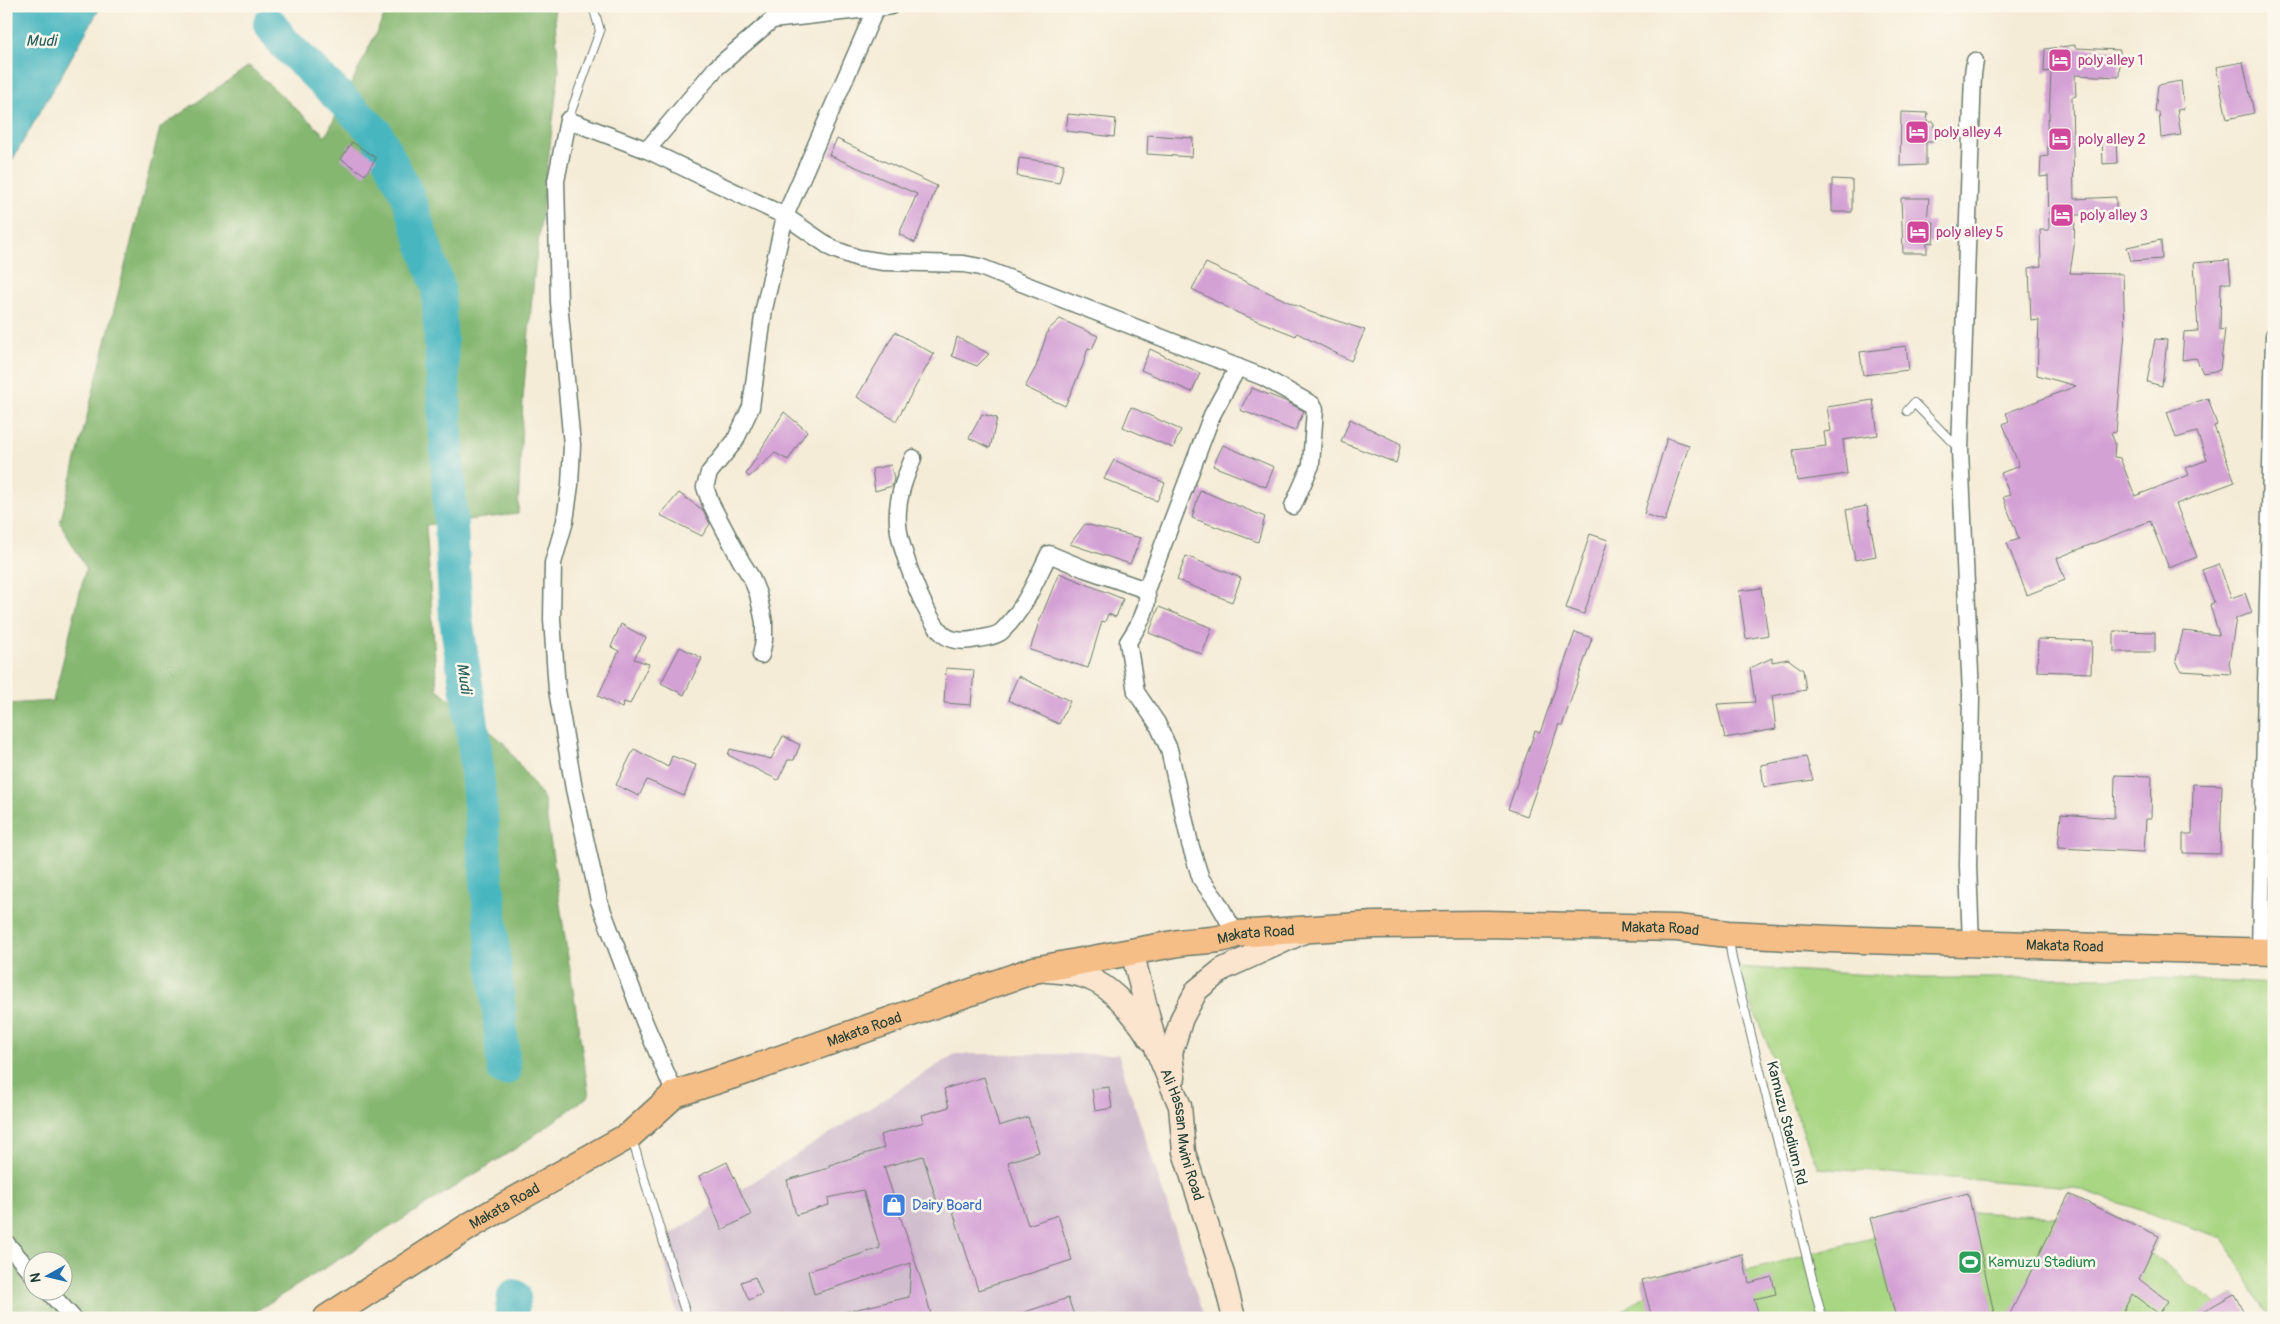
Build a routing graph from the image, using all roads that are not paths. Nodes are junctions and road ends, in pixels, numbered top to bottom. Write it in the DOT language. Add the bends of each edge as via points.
graph roads {
  1 [pos="593,6"];
  2 [pos="884,7"];
  3 [pos="1975,61"];
  4 [pos="568,120"];
  5 [pos="647,150"];
  6 [pos="784,216"];
  7 [pos="2274,334"];
  8 [pos="1238,367"];
  9 [pos="1907,410"];
  10 [pos="1960,451"];
  11 [pos="913,458"];
  12 [pos="1293,506"];
  13 [pos="1146,590"];
  14 [pos="761,655"];
  15 [pos="1309,930"];
  16 [pos="1236,934"];
  17 [pos="1728,934"];
  18 [pos="1971,943"];
  19 [pos="1132,952"];
  20 [pos="2267,952"];
  21 [pos="1034,970"];
  22 [pos="1157,1051"];
  23 [pos="676,1094"];
  24 [pos="1180,1106"];
  25 [pos="630,1134"];
  26 [pos="6,1243"];
  27 [pos="22,1261"];
  28 [pos="58,1302"];
  29 [pos="72,1318"];
  30 [pos="327,1318"];
  31 [pos="687,1318"];
  32 [pos="1234,1318"];
  33 [pos="1822,1318"];
  1 -- 4 [label="lane" via="600,31"];
  2 -- 5 [label="street" via="772,20 716,68"];
  2 -- 6 [label="street"];
  3 -- 10 [label="street"];
  4 -- 5 [label="street"];
  4 -- 23 [label="street" via="556,181 560,302 572,445 565,521 553,563 556,690 599,901 644,1021"];
  5 -- 6 [label="street"];
  6 -- 8 [label="street" via="833,249 858,258 980,267"];
  6 -- 14 [label="street" via="764,308 751,407 734,441 709,473 705,487 758,594 764,622"];
  7 -- 20 [label="street"];
  8 -- 12 [label="street" via="1263,377 1313,404 1316,409 1310,465"];
  8 -- 13 [label="street" via="1212,415"];
  9 -- 10 [label="lane" via="1914,403"];
  10 -- 18 [label="street" via="1971,695 1968,866"];
  11 -- 13 [label="street" via="900,490 898,524 913,580 932,621 948,637 964,641 1001,632 1025,602 1049,554"];
  13 -- 16 [label="street" via="1148,598 1138,628 1128,642 1136,692 1169,749 1190,844 1202,879"];
  15 -- 16 [label="main road, Makata Road"];
  15 -- 17 [label="main road, Makata Road" via="1374,925 1485,924 1678,928"];
  15 -- 24 [label="main road" via="1223,968 1197,990 1182,1018 1171,1053"];
  16 -- 19 [label="main road, Makata Road"];
  17 -- 18 [label="main road, Makata Road"];
  17 -- 33 [label="lane, Kamuzu Stadium Rd"];
  18 -- 20 [label="main road, Makata Road"];
  19 -- 21 [label="main road, Makata Road"];
  19 -- 22 [label="main road, Ali Hassan Mwini Road"];
  21 -- 22 [label="main road" via="1071,973 1090,979 1119,1000 1141,1024"];
  21 -- 23 [label="main road, Makata Road"];
  22 -- 24 [label="main road, Ali Hassan Mwini Road"];
  23 -- 25 [label="main road, Makata Road"];
  24 -- 32 [label="main road, Ali Hassan Mwini Road" via="1184,1152"];
  25 -- 30 [label="main road, Makata Road" via="471,1225"];
  25 -- 31 [label="lane"];
  26 -- 27 [label="street"];
  28 -- 29 [label="street"];
}
